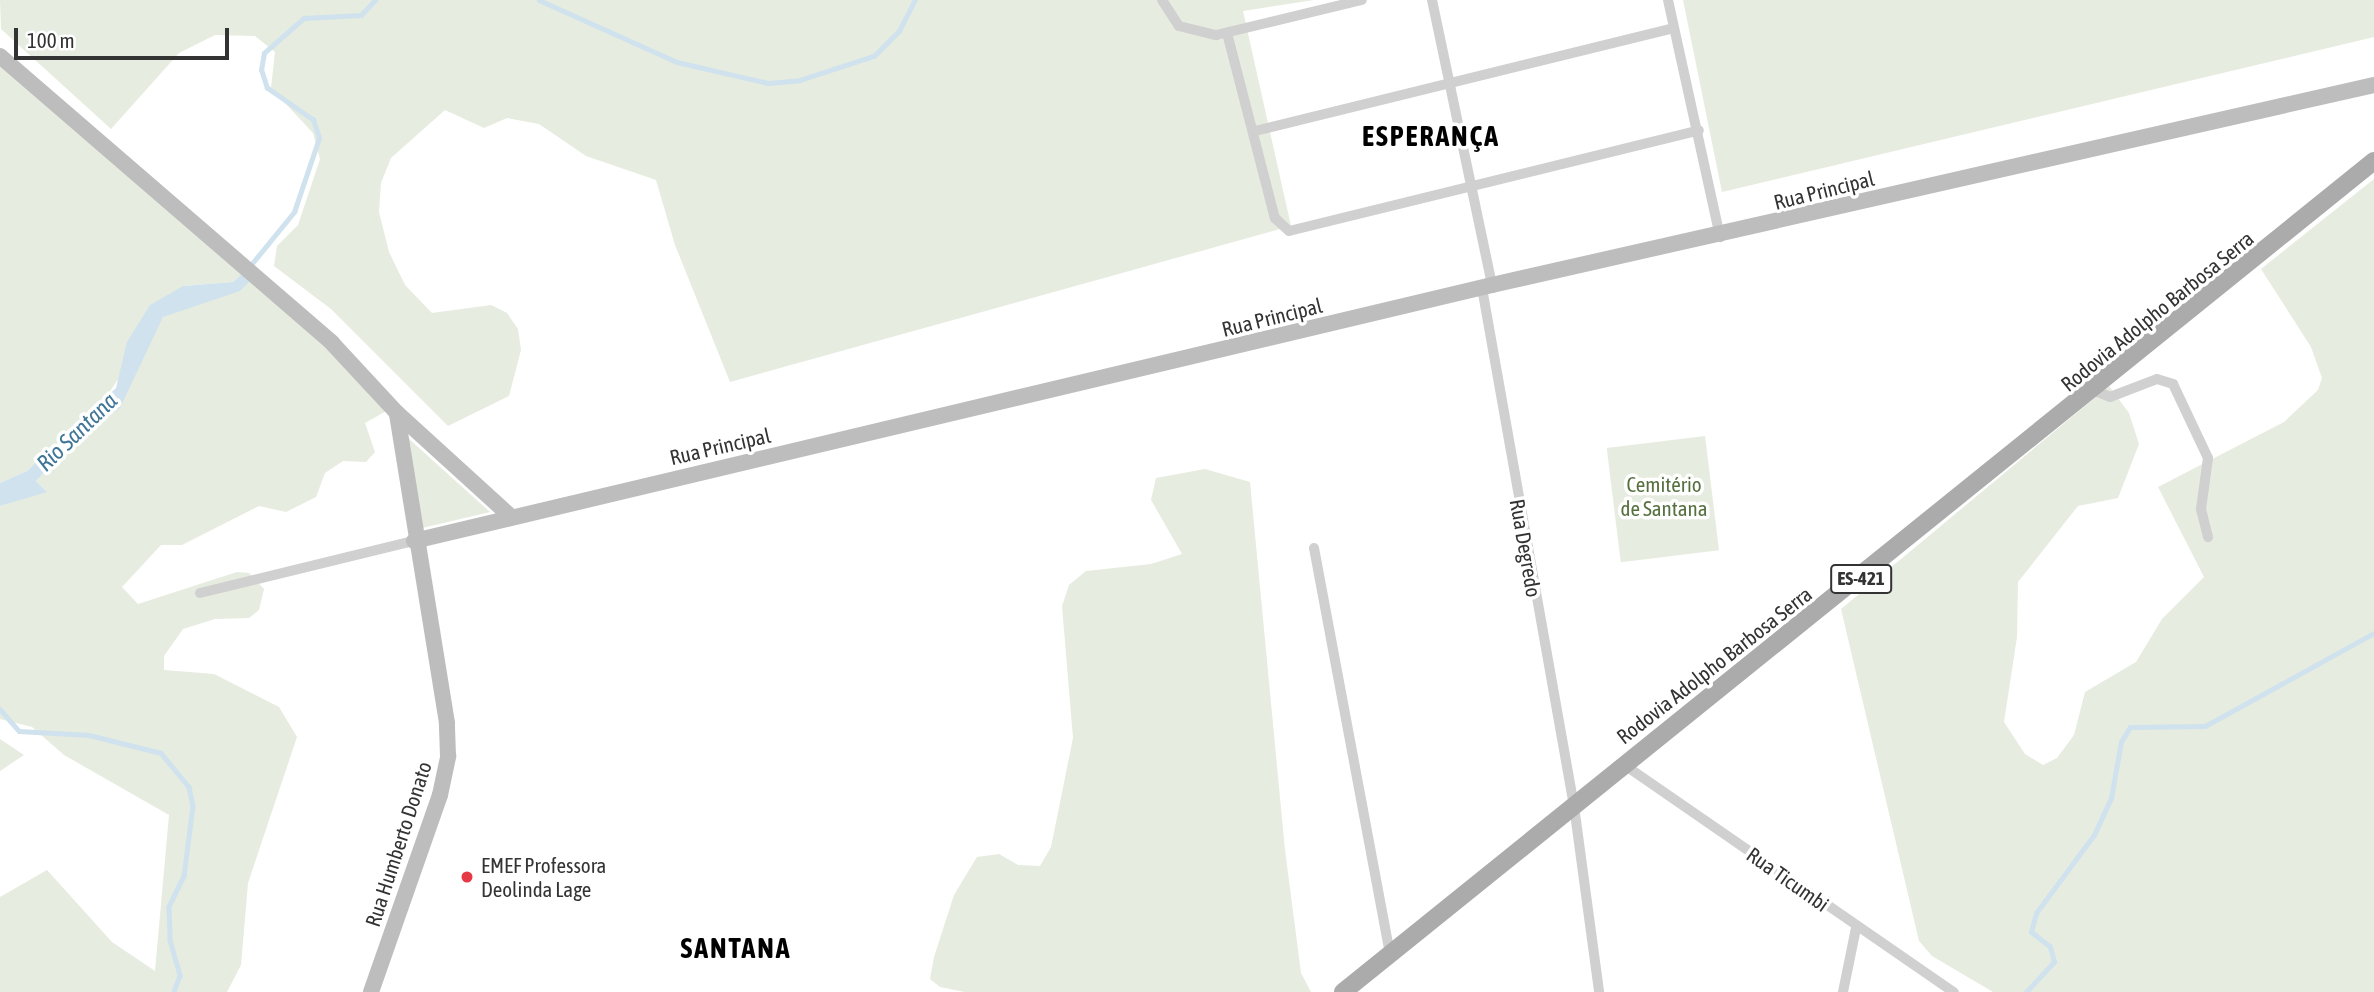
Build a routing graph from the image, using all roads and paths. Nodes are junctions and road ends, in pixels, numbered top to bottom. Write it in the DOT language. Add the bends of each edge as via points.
graph roads {
  1 [pos="1163,0"];
  2 [pos="1362,0"];
  3 [pos="1432,0"];
  4 [pos="1668,0"];
  5 [pos="1674,28"];
  6 [pos="1227,33"];
  7 [pos="0,56"];
  8 [pos="2374,76"];
  9 [pos="1452,83"];
  10 [pos="2374,85"];
  11 [pos="2354,86"];
  12 [pos="1699,130"];
  13 [pos="1255,131"];
  14 [pos="2374,161"];
  15 [pos="1474,183"];
  16 [pos="1720,237"];
  17 [pos="1487,287"];
  18 [pos="2093,390"];
  19 [pos="397,413"];
  20 [pos="510,516"];
  21 [pos="2208,537"];
  22 [pos="414,541"];
  23 [pos="1314,548"];
  24 [pos="200,593"];
  25 [pos="1623,764"];
  26 [pos="1574,806"];
  27 [pos="1856,928"];
  28 [pos="1390,955"];
  29 [pos="371,992"];
  30 [pos="1343,992"];
  31 [pos="1599,992"];
  32 [pos="1843,992"];
  33 [pos="1954,992"];
  1 -- 6 [label="street" via="1171,19 1184,29"];
  2 -- 6 [label="street"];
  3 -- 9 [label="street, Rua Degredo"];
  4 -- 5 [label="street"];
  5 -- 9 [label="street"];
  5 -- 12 [label="street"];
  6 -- 13 [label="street"];
  7 -- 19 [label="main road" via="239,260 351,362"];
  8 -- 11 [label="main road, Rua Principal"];
  9 -- 13 [label="street"];
  9 -- 15 [label="street, Rua Degredo"];
  10 -- 11 [label="main road, Rua Principal"];
  11 -- 16 [label="main road, Rua Principal"];
  12 -- 15 [label="street"];
  12 -- 16 [label="street"];
  13 -- 15 [label="street" via="1275,218 1289,231"];
  14 -- 18 [label="main road, Rodovia Adolpho Barbosa Serra / ES-421"];
  15 -- 17 [label="street, Rua Degredo"];
  16 -- 17 [label="main road, Rua Principal"];
  17 -- 20 [label="main road, Rua Principal"];
  17 -- 26 [label="street, Rua Degredo"];
  18 -- 21 [label="street" via="2110,397 2157,379 2173,384 2208,457 2201,509"];
  18 -- 25 [label="main road, Rodovia Adolpho Barbosa Serra / ES-421"];
  19 -- 20 [label="main road"];
  19 -- 22 [label="main road, Rua Humberto Donato"];
  20 -- 22 [label="main road, Rua Principal"];
  22 -- 24 [label="street, Rua Principal"];
  22 -- 29 [label="main road, Rua Humberto Donato" via="447,723 448,755 440,795"];
  23 -- 28 [label="street"];
  25 -- 26 [label="main road, Rodovia Adolpho Barbosa Serra / ES-421"];
  25 -- 27 [label="street, Rua Ticumbi"];
  26 -- 28 [label="main road, Rodovia Adolpho Barbosa Serra / ES-421"];
  26 -- 31 [label="street, Rua Degredo"];
  27 -- 32 [label="street"];
  27 -- 33 [label="street, Rua Ticumbi"];
  28 -- 30 [label="main road, Rodovia Adolpho Barbosa Serra / ES-421"];
}
